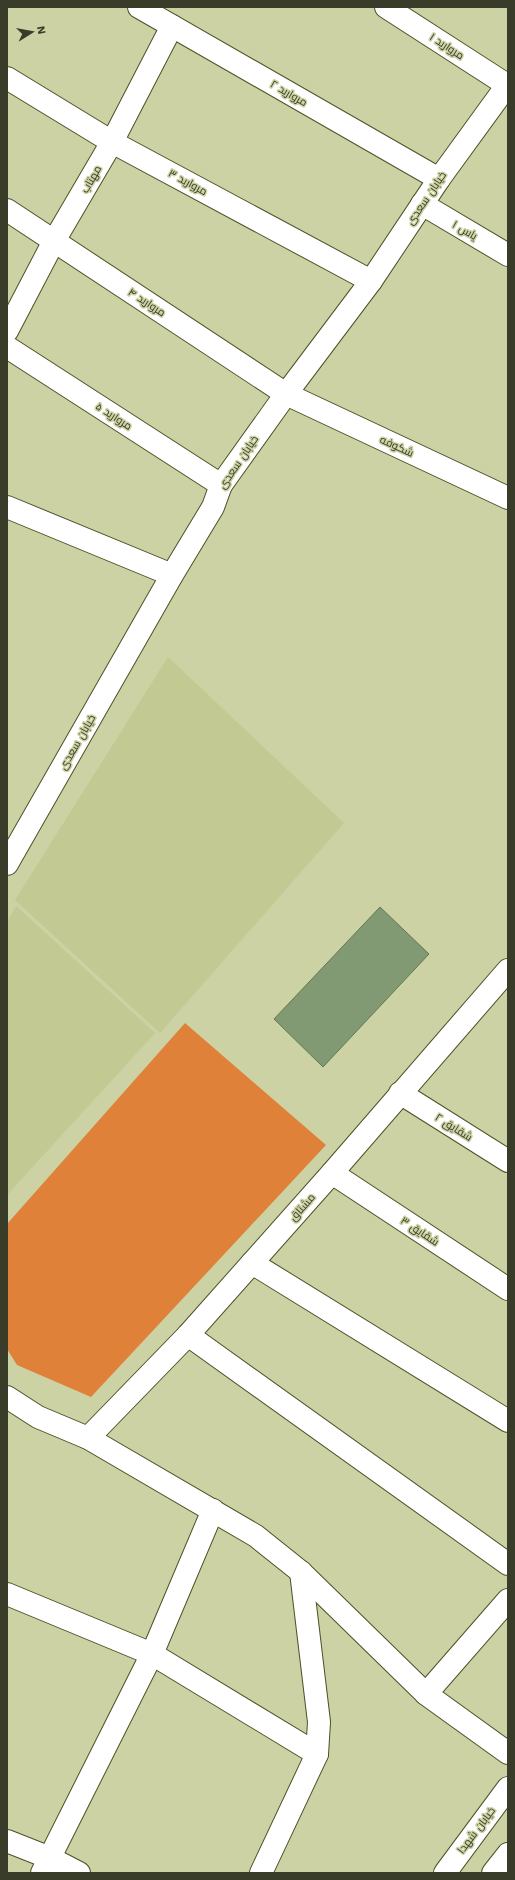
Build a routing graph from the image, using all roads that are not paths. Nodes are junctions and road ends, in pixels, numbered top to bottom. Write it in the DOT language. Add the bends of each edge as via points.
graph roads {
  1 [pos="139,7"];
  2 [pos="386,7"];
  3 [pos="172,26"];
  4 [pos="7,78"];
  5 [pos="507,84"];
  6 [pos="112,142"];
  7 [pos="439,179"];
  8 [pos="422,204"];
  9 [pos="7,210"];
  10 [pos="54,241"];
  11 [pos="508,255"];
  12 [pos="371,281"];
  13 [pos="7,331"];
  14 [pos="7,347"];
  15 [pos="286,394"];
  16 [pos="221,485"];
  17 [pos="508,498"];
  18 [pos="7,507"];
  19 [pos="172,575"];
  20 [pos="7,864"];
  21 [pos="508,970"];
  22 [pos="400,1093"];
  23 [pos="508,1162"];
  24 [pos="332,1173"];
  25 [pos="252,1263"];
  26 [pos="508,1289"];
  27 [pos="188,1335"];
  28 [pos="7,1397"];
  29 [pos="508,1421"];
  30 [pos="88,1438"];
  31 [pos="213,1510"];
  32 [pos="508,1564"];
  33 [pos="301,1572"];
  34 [pos="7,1594"];
  35 [pos="508,1600"];
  36 [pos="152,1654"];
  37 [pos="426,1694"];
  38 [pos="508,1753"];
  39 [pos="317,1754"];
  40 [pos="508,1788"];
  41 [pos="7,1841"];
  42 [pos="508,1854"];
  43 [pos="46,1866"];
  44 [pos="79,1873"];
  45 [pos="261,1873"];
  46 [pos="445,1873"];
  47 [pos="493,1873"];
  1 -- 3 [label="street, مروارید ۲"];
  2 -- 5 [label="street, مروارید ۱"];
  3 -- 6 [label="street, مهتاب"];
  3 -- 7 [label="street, مروارید ۲"];
  4 -- 6 [label="street, مرواربد ۳"];
  5 -- 7 [label="street, خیابان سعدی"];
  6 -- 10 [label="street, مهتاب"];
  6 -- 12 [label="street, مرواربد ۳"];
  7 -- 8 [label="street, خیابان سعدی"];
  8 -- 11 [label="street, یاس ۱"];
  8 -- 12 [label="street, خیابان سعدی"];
  9 -- 10 [label="street, مروارید ۴"];
  10 -- 13 [label="street, مهتاب"];
  10 -- 15 [label="street, مروارید ۴"];
  12 -- 15 [label="street, خیابان سعدی"];
  14 -- 16 [label="street, مروارید ۵"];
  15 -- 16 [label="street, خیابان سعدی"];
  15 -- 17 [label="street, شکوفه"];
  16 -- 19 [label="street, خیابان سعدی" via="213,507"];
  18 -- 19 [label="street"];
  19 -- 20 [label="street, خیابان سعدی"];
  21 -- 22 [label="street, مشتاق"];
  22 -- 23 [label="street, شقایق ۲"];
  22 -- 24 [label="street, مشتاق"];
  24 -- 25 [label="street, مشتاق"];
  24 -- 26 [label="street, شقایق ۳"];
  25 -- 27 [label="street, مشتاق"];
  25 -- 29 [label="street"];
  27 -- 30 [label="street, مشتاق"];
  27 -- 32 [label="street"];
  28 -- 30 [label="street" via="38,1417"];
  30 -- 31 [label="street"];
  31 -- 33 [label="street" via="256,1536"];
  31 -- 36 [label="street"];
  33 -- 37 [label="street"];
  33 -- 39 [label="street" via="318,1722"];
  34 -- 36 [label="street"];
  35 -- 37 [label="street"];
  36 -- 39 [label="street"];
  36 -- 43 [label="street"];
  37 -- 38 [label="street"];
  39 -- 45 [label="street"];
  40 -- 46 [label="street, خیابان شهدا"];
  41 -- 43 [label="street"];
  42 -- 47 [label="street"];
  43 -- 44 [label="street"];
}
